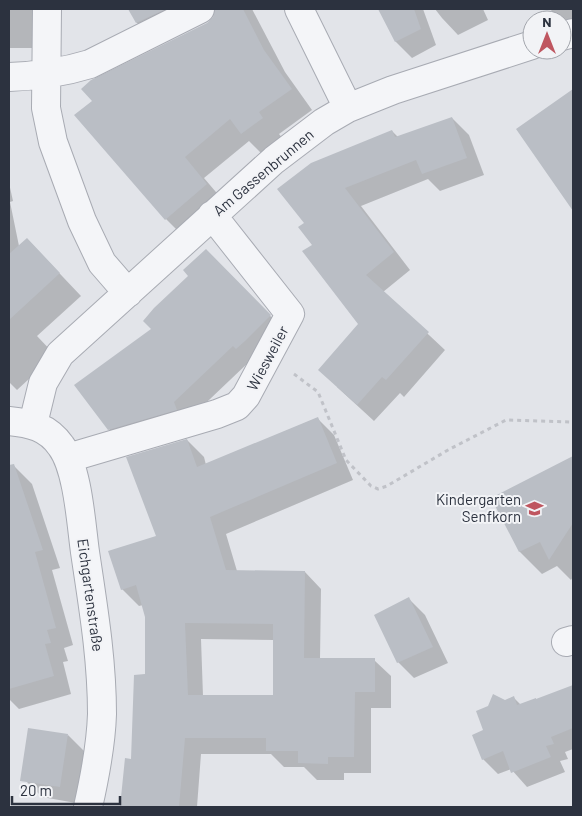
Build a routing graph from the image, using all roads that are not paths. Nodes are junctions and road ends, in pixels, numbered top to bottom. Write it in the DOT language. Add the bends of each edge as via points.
graph roads {
  1 [pos="47,9"];
  2 [pos="200,9"];
  3 [pos="299,9"];
  4 [pos="522,48"];
  5 [pos="46,74"];
  6 [pos="9,77"];
  7 [pos="348,108"];
  8 [pos="212,216"];
  9 [pos="128,293"];
  10 [pos="21,422"];
  11 [pos="68,458"];
  12 [pos="88,807"];
  1 -- 5 [label="street"];
  2 -- 5 [label="street" via="90,64"];
  3 -- 7 [label="street"];
  4 -- 7 [label="street, Am Gassenbrunnen"];
  5 -- 6 [label="street"];
  5 -- 9 [label="street" via="46,108 52,142 82,222 102,262"];
  7 -- 8 [label="street, Am Gassenbrunnen" via="274,160"];
  8 -- 9 [label="street, Am Gassenbrunnen"];
  8 -- 11 [label="street, Wiesweiler" via="290,314 246,396 237,406 217,414"];
  9 -- 10 [label="street, Am Gassenbrunnen" via="60,354"];
  10 -- 11 [label="street, Eichgartenstraße" via="49,433"];
  11 -- 12 [label="street, Eichgartenstraße" via="74,476 100,662 102,714"];
}
